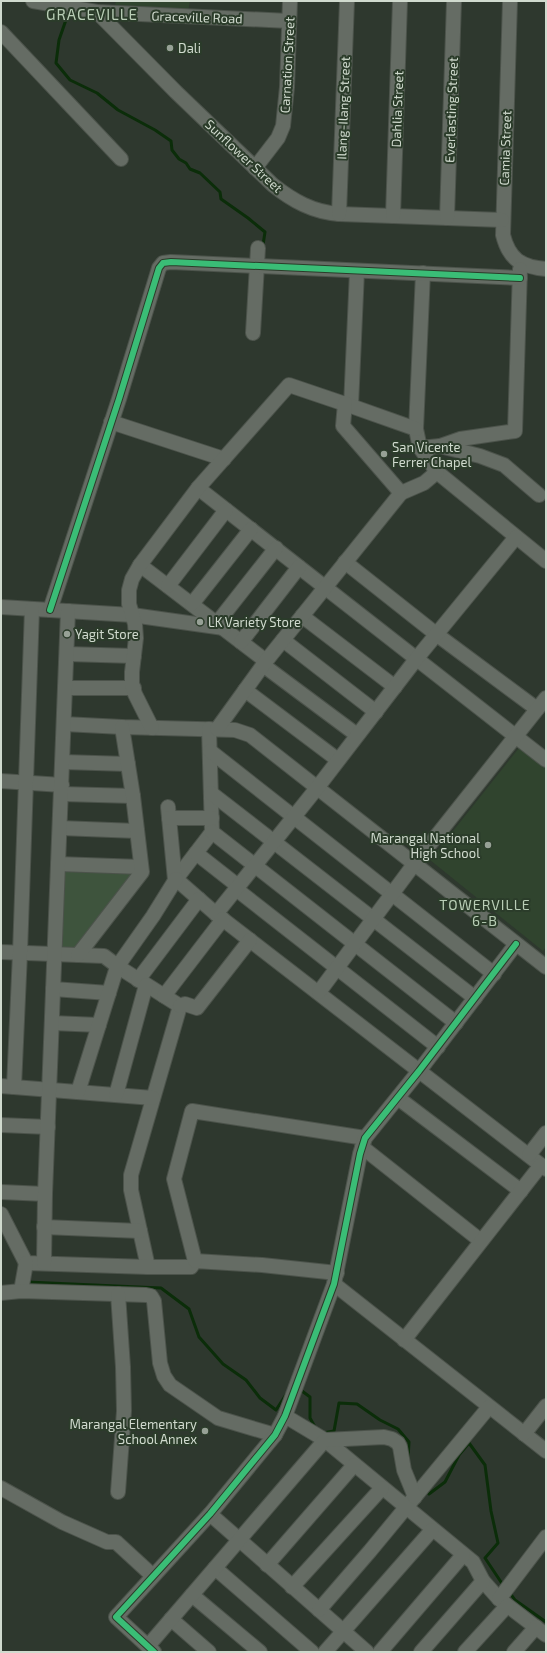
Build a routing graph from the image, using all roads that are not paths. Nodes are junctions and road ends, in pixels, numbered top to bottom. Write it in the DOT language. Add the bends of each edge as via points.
graph roads {
  1 [pos="33,1"];
  2 [pos="290,1"];
  3 [pos="347,1"];
  4 [pos="400,1"];
  5 [pos="454,1"];
  6 [pos="510,1"];
  7 [pos="97,12"];
  8 [pos="289,21"];
  9 [pos="1,32"];
  10 [pos="121,159"];
  11 [pos="255,168"];
  12 [pos="339,214"];
  13 [pos="393,216"];
  14 [pos="447,218"];
  15 [pos="502,220"];
  16 [pos="258,248"];
  17 [pos="520,263"];
  18 [pos="257,266"];
  19 [pos="546,269"];
  20 [pos="357,271"];
  21 [pos="423,273"];
  22 [pos="520,278"];
  23 [pos="253,333"];
  24 [pos="348,404"];
  25 [pos="111,422"];
  26 [pos="416,429"];
  27 [pos="440,446"];
  28 [pos="420,448"];
  29 [pos="224,459"];
  30 [pos="437,472"];
  31 [pos="198,488"];
  32 [pos="401,494"];
  33 [pos="540,495"];
  34 [pos="226,510"];
  35 [pos="251,529"];
  36 [pos="516,537"];
  37 [pos="276,548"];
  38 [pos="546,561"];
  39 [pos="345,562"];
  40 [pos="140,565"];
  41 [pos="299,567"];
  42 [pos="168,586"];
  43 [pos="325,587"];
  44 [pos="192,604"];
  45 [pos="1,607"];
  46 [pos="32,609"];
  47 [pos="50,610"];
  48 [pos="68,612"];
  49 [pos="132,615"];
  50 [pos="302,616"];
  51 [pos="220,625"];
  52 [pos="436,634"];
  53 [pos="283,640"];
  54 [pos="241,642"];
  55 [pos="67,654"];
  56 [pos="134,656"];
  57 [pos="417,658"];
  58 [pos="265,663"];
  59 [pos="394,687"];
  60 [pos="65,688"];
  61 [pos="134,688"];
  62 [pos="245,690"];
  63 [pos="542,704"];
  64 [pos="376,712"];
  65 [pos="64,724"];
  66 [pos="122,727"];
  67 [pos="152,728"];
  68 [pos="213,729"];
  69 [pos="358,735"];
  70 [pos="515,736"];
  71 [pos="210,751"];
  72 [pos="338,760"];
  73 [pos="546,760"];
  74 [pos="62,762"];
  75 [pos="128,764"];
  76 [pos="1,781"];
  77 [pos="26,783"];
  78 [pos="317,788"];
  79 [pos="62,789"];
  80 [pos="211,793"];
  81 [pos="133,796"];
  82 [pos="294,817"];
  83 [pos="212,825"];
  84 [pos="60,828"];
  85 [pos="137,831"];
  86 [pos="274,841"];
  87 [pos="196,853"];
  88 [pos="415,863"];
  89 [pos="58,864"];
  90 [pos="255,866"];
  91 [pos="141,867"];
  92 [pos="176,880"];
  93 [pos="237,888"];
  94 [pos="392,894"];
  95 [pos="199,899"];
  96 [pos="220,916"];
  97 [pos="373,919"];
  98 [pos="250,940"];
  99 [pos="354,944"];
  100 [pos="516,944"];
  101 [pos="1,952"];
  102 [pos="20,953"];
  103 [pos="55,954"];
  104 [pos="78,955"];
  105 [pos="117,966"];
  106 [pos="546,966"];
  107 [pos="336,968"];
  108 [pos="494,974"];
  109 [pos="142,982"];
  110 [pos="53,989"];
  111 [pos="319,992"];
  112 [pos="109,993"];
  113 [pos="164,996"];
  114 [pos="475,998"];
  115 [pos="180,1006"];
  116 [pos="456,1023"];
  117 [pos="52,1024"];
  118 [pos="99,1025"];
  119 [pos="438,1047"];
  120 [pos="419,1071"];
  121 [pos="7,1087"];
  122 [pos="49,1090"];
  123 [pos="78,1092"];
  124 [pos="116,1095"];
  125 [pos="152,1098"];
  126 [pos="398,1098"];
  127 [pos="1,1125"];
  128 [pos="48,1127"];
  129 [pos="546,1133"];
  130 [pos="364,1143"];
  131 [pos="529,1155"];
  132 [pos="543,1167"];
  133 [pos="521,1191"];
  134 [pos="1,1192"];
  135 [pos="45,1194"];
  136 [pos="1,1214"];
  137 [pos="44,1227"];
  138 [pos="140,1232"];
  139 [pos="481,1241"];
  140 [pos="195,1261"];
  141 [pos="26,1263"];
  142 [pos="44,1263"];
  143 [pos="148,1267"];
  144 [pos="336,1278"];
  145 [pos="21,1291"];
  146 [pos="1,1293"];
  147 [pos="118,1294"];
  148 [pos="404,1340"];
  149 [pos="546,1406"];
  150 [pos="489,1407"];
  151 [pos="285,1416"];
  152 [pos="524,1434"];
  153 [pos="275,1435"];
  154 [pos="325,1440"];
  155 [pos="546,1452"];
  156 [pos="354,1465"];
  157 [pos="1,1488"];
  158 [pos="382,1488"];
  159 [pos="118,1492"];
  160 [pos="410,1503"];
  161 [pos="210,1514"];
  162 [pos="432,1530"];
  163 [pos="546,1537"];
  164 [pos="239,1540"];
  165 [pos="463,1555"];
  166 [pos="267,1565"];
  167 [pos="215,1568"];
  168 [pos="153,1576"];
  169 [pos="483,1580"];
  170 [pos="292,1587"];
  171 [pos="192,1594"];
  172 [pos="503,1602"];
  173 [pos="319,1610"];
  174 [pos="171,1619"];
  175 [pos="343,1631"];
  176 [pos="541,1631"];
  177 [pos="151,1649"];
  178 [pos="208,1652"];
  179 [pos="260,1652"];
  180 [pos="312,1652"];
  181 [pos="325,1652"];
  182 [pos="367,1652"];
  183 [pos="380,1652"];
  184 [pos="421,1652"];
  185 [pos="465,1652"];
  186 [pos="514,1652"];
  1 -- 7 [label="street, Graceville Road"];
  2 -- 8 [label="street, Carnation Street"];
  3 -- 12 [label="street, Ilang-Ilang Street"];
  4 -- 13 [label="street, Dahlia Street"];
  5 -- 14 [label="street, Everlasting Street"];
  6 -- 15 [label="street, Camia Street"];
  7 -- 8 [label="street, Graceville Road"];
  7 -- 11 [label="street, Sunflower Street"];
  8 -- 11 [label="street, Carnation Street" via="283,126 278,138"];
  9 -- 10 [label="street"];
  11 -- 12 [label="street, Sunflower Street" via="285,194 308,207"];
  12 -- 13 [label="street, Sunflower Street"];
  13 -- 14 [label="street, Sunflower Street"];
  14 -- 15 [label="street, Sunflower Street"];
  15 -- 17 [label="street, Camia Street" via="505,244"];
  16 -- 18 [label="street"];
  17 -- 19 [label="street"];
  17 -- 22 [label="street"];
  18 -- 20 [label="street"];
  18 -- 23 [label="street"];
  18 -- 25 [label="street" via="163,263 159,268"];
  20 -- 21 [label="street"];
  20 -- 24 [label="street"];
  21 -- 22 [label="street"];
  21 -- 26 [label="street"];
  22 -- 27 [label="street" via="515,431 460,439"];
  24 -- 26 [label="street"];
  24 -- 29 [label="street" via="289,385"];
  24 -- 32 [label="street" via="343,426"];
  25 -- 29 [label="street"];
  25 -- 47 [label="street"];
  26 -- 28 [label="street"];
  27 -- 28 [label="street"];
  27 -- 33 [label="street" via="504,465"];
  28 -- 30 [label="street"];
  29 -- 31 [label="street"];
  30 -- 32 [label="street" via="424,483"];
  30 -- 36 [label="street"];
  31 -- 34 [label="street"];
  31 -- 40 [label="street"];
  32 -- 39 [label="street"];
  34 -- 35 [label="street"];
  34 -- 42 [label="street"];
  35 -- 37 [label="street"];
  35 -- 44 [label="street"];
  36 -- 38 [label="street"];
  36 -- 52 [label="street"];
  37 -- 41 [label="street"];
  37 -- 51 [label="street"];
  39 -- 43 [label="street"];
  39 -- 52 [label="street"];
  40 -- 42 [label="street"];
  40 -- 49 [label="street" via="129,590"];
  41 -- 43 [label="street"];
  41 -- 54 [label="street"];
  42 -- 44 [label="street"];
  43 -- 50 [label="street"];
  43 -- 57 [label="street"];
  44 -- 51 [label="street"];
  45 -- 46 [label="street"];
  46 -- 47 [label="street"];
  46 -- 77 [label="street"];
  47 -- 48 [label="street"];
  48 -- 49 [label="street"];
  48 -- 55 [label="street"];
  49 -- 51 [label="street"];
  49 -- 56 [label="street" via="136,638"];
  50 -- 53 [label="street"];
  50 -- 59 [label="street"];
  51 -- 54 [label="street"];
  52 -- 57 [label="street"];
  52 -- 63 [label="street"];
  53 -- 58 [label="street"];
  53 -- 64 [label="street"];
  54 -- 58 [label="street"];
  55 -- 56 [label="street"];
  55 -- 60 [label="street"];
  56 -- 61 [label="street"];
  57 -- 59 [label="street"];
  57 -- 70 [label="street"];
  58 -- 62 [label="street"];
  58 -- 69 [label="street"];
  59 -- 64 [label="street"];
  60 -- 61 [label="street"];
  60 -- 65 [label="street"];
  61 -- 67 [label="street"];
  62 -- 68 [label="street"];
  62 -- 72 [label="street"];
  63 -- 70 [label="street"];
  64 -- 69 [label="street"];
  65 -- 66 [label="street"];
  65 -- 74 [label="street"];
  66 -- 67 [label="street"];
  66 -- 75 [label="street"];
  67 -- 68 [label="street"];
  68 -- 71 [label="street"];
  68 -- 78 [label="street" via="235,730 250,735"];
  69 -- 72 [label="street"];
  70 -- 73 [label="street"];
  70 -- 88 [label="street"];
  71 -- 80 [label="street"];
  71 -- 82 [label="street"];
  72 -- 78 [label="street"];
  74 -- 75 [label="street"];
  74 -- 79 [label="street"];
  75 -- 81 [label="street"];
  76 -- 77 [label="street"];
  77 -- 79 [label="street"];
  77 -- 102 [label="street"];
  78 -- 82 [label="street"];
  78 -- 88 [label="street"];
  79 -- 81 [label="street"];
  79 -- 84 [label="street"];
  80 -- 83 [label="street"];
  80 -- 86 [label="street"];
  81 -- 85 [label="street"];
  82 -- 86 [label="street"];
  82 -- 94 [label="street"];
  83 -- 87 [label="street"];
  83 -- 90 [label="street"];
  83 -- 92 [label="street" via="169,812"];
  84 -- 85 [label="street"];
  84 -- 89 [label="street"];
  85 -- 91 [label="street"];
  86 -- 90 [label="street"];
  86 -- 97 [label="street"];
  87 -- 92 [label="street"];
  87 -- 93 [label="street"];
  88 -- 94 [label="street"];
  88 -- 100 [label="street"];
  89 -- 91 [label="street"];
  89 -- 103 [label="street"];
  90 -- 93 [label="street"];
  90 -- 99 [label="street"];
  91 -- 104 [label="street" via="142,872"];
  92 -- 95 [label="street"];
  92 -- 105 [label="street"];
  93 -- 96 [label="street"];
  93 -- 107 [label="street"];
  94 -- 97 [label="street"];
  94 -- 108 [label="street"];
  95 -- 96 [label="street"];
  95 -- 109 [label="street"];
  96 -- 98 [label="street"];
  96 -- 113 [label="street"];
  97 -- 99 [label="street"];
  97 -- 114 [label="street"];
  98 -- 111 [label="street"];
  98 -- 115 [label="street" via="197,1008 184,1004"];
  99 -- 107 [label="street"];
  99 -- 116 [label="street"];
  100 -- 106 [label="street"];
  100 -- 108 [label="street"];
  101 -- 102 [label="street"];
  102 -- 103 [label="street"];
  102 -- 121 [label="street"];
  103 -- 104 [label="street"];
  103 -- 110 [label="street"];
  104 -- 105 [label="street" via="104,956"];
  105 -- 109 [label="street"];
  105 -- 112 [label="street"];
  107 -- 111 [label="street"];
  107 -- 119 [label="street"];
  108 -- 114 [label="street"];
  109 -- 113 [label="street"];
  109 -- 124 [label="street"];
  110 -- 112 [label="street"];
  110 -- 117 [label="street"];
  111 -- 120 [label="street"];
  112 -- 118 [label="street"];
  113 -- 115 [label="street"];
  114 -- 116 [label="street"];
  115 -- 125 [label="street"];
  116 -- 119 [label="street"];
  117 -- 118 [label="street"];
  117 -- 122 [label="street"];
  118 -- 123 [label="street"];
  119 -- 120 [label="street"];
  120 -- 126 [label="street"];
  120 -- 131 [label="street"];
  121 -- 122 [label="street"];
  122 -- 123 [label="street"];
  122 -- 128 [label="street"];
  123 -- 124 [label="street"];
  124 -- 125 [label="street"];
  125 -- 138 [label="street" via="130,1175"];
  126 -- 130 [label="street"];
  126 -- 133 [label="street"];
  127 -- 128 [label="street"];
  128 -- 135 [label="street"];
  129 -- 131 [label="street"];
  130 -- 139 [label="street"];
  130 -- 140 [label="street" via="192,1111 174,1179"];
  130 -- 144 [label="street"];
  131 -- 132 [label="street"];
  132 -- 133 [label="street"];
  133 -- 139 [label="street"];
  134 -- 135 [label="street"];
  135 -- 137 [label="street"];
  136 -- 141 [label="street"];
  137 -- 138 [label="street"];
  137 -- 142 [label="street"];
  138 -- 143 [label="street"];
  139 -- 148 [label="street"];
  140 -- 143 [label="street" via="191,1267"];
  140 -- 144 [label="street" via="262,1265"];
  141 -- 142 [label="street"];
  141 -- 145 [label="street"];
  142 -- 143 [label="street"];
  144 -- 148 [label="street"];
  144 -- 151 [label="street"];
  145 -- 146 [label="street"];
  145 -- 147 [label="street"];
  147 -- 153 [label="street" via="146,1295 151,1296 154,1301 160,1363 170,1385 218,1418"];
  147 -- 159 [label="street" via="124,1411"];
  148 -- 150 [label="street"];
  149 -- 152 [label="street"];
  150 -- 152 [label="street"];
  150 -- 160 [label="street"];
  151 -- 153 [label="street"];
  151 -- 154 [label="street"];
  152 -- 155 [label="street"];
  153 -- 161 [label="street"];
  154 -- 156 [label="street"];
  154 -- 160 [label="street" via="389,1438 396,1441 400,1447"];
  154 -- 164 [label="street"];
  156 -- 158 [label="street"];
  156 -- 166 [label="street"];
  157 -- 168 [label="street" via="62,1522 107,1542 116,1542"];
  158 -- 160 [label="street"];
  158 -- 170 [label="street"];
  160 -- 162 [label="street"];
  160 -- 173 [label="street"];
  161 -- 164 [label="street"];
  161 -- 168 [label="street"];
  162 -- 165 [label="street"];
  162 -- 175 [label="street"];
  163 -- 172 [label="street"];
  164 -- 166 [label="street"];
  164 -- 167 [label="street"];
  165 -- 169 [label="street" via="472,1562"];
  165 -- 183 [label="street"];
  166 -- 170 [label="street"];
  167 -- 171 [label="street"];
  167 -- 180 [label="street"];
  168 -- 177 [label="street" via="116,1617"];
  169 -- 172 [label="street"];
  169 -- 184 [label="street"];
  170 -- 173 [label="street"];
  171 -- 174 [label="street"];
  171 -- 179 [label="street"];
  172 -- 176 [label="street"];
  172 -- 185 [label="street"];
  173 -- 175 [label="street"];
  174 -- 177 [label="street"];
  174 -- 178 [label="street"];
  175 -- 181 [label="street"];
  175 -- 182 [label="street"];
  176 -- 186 [label="street"];
}
